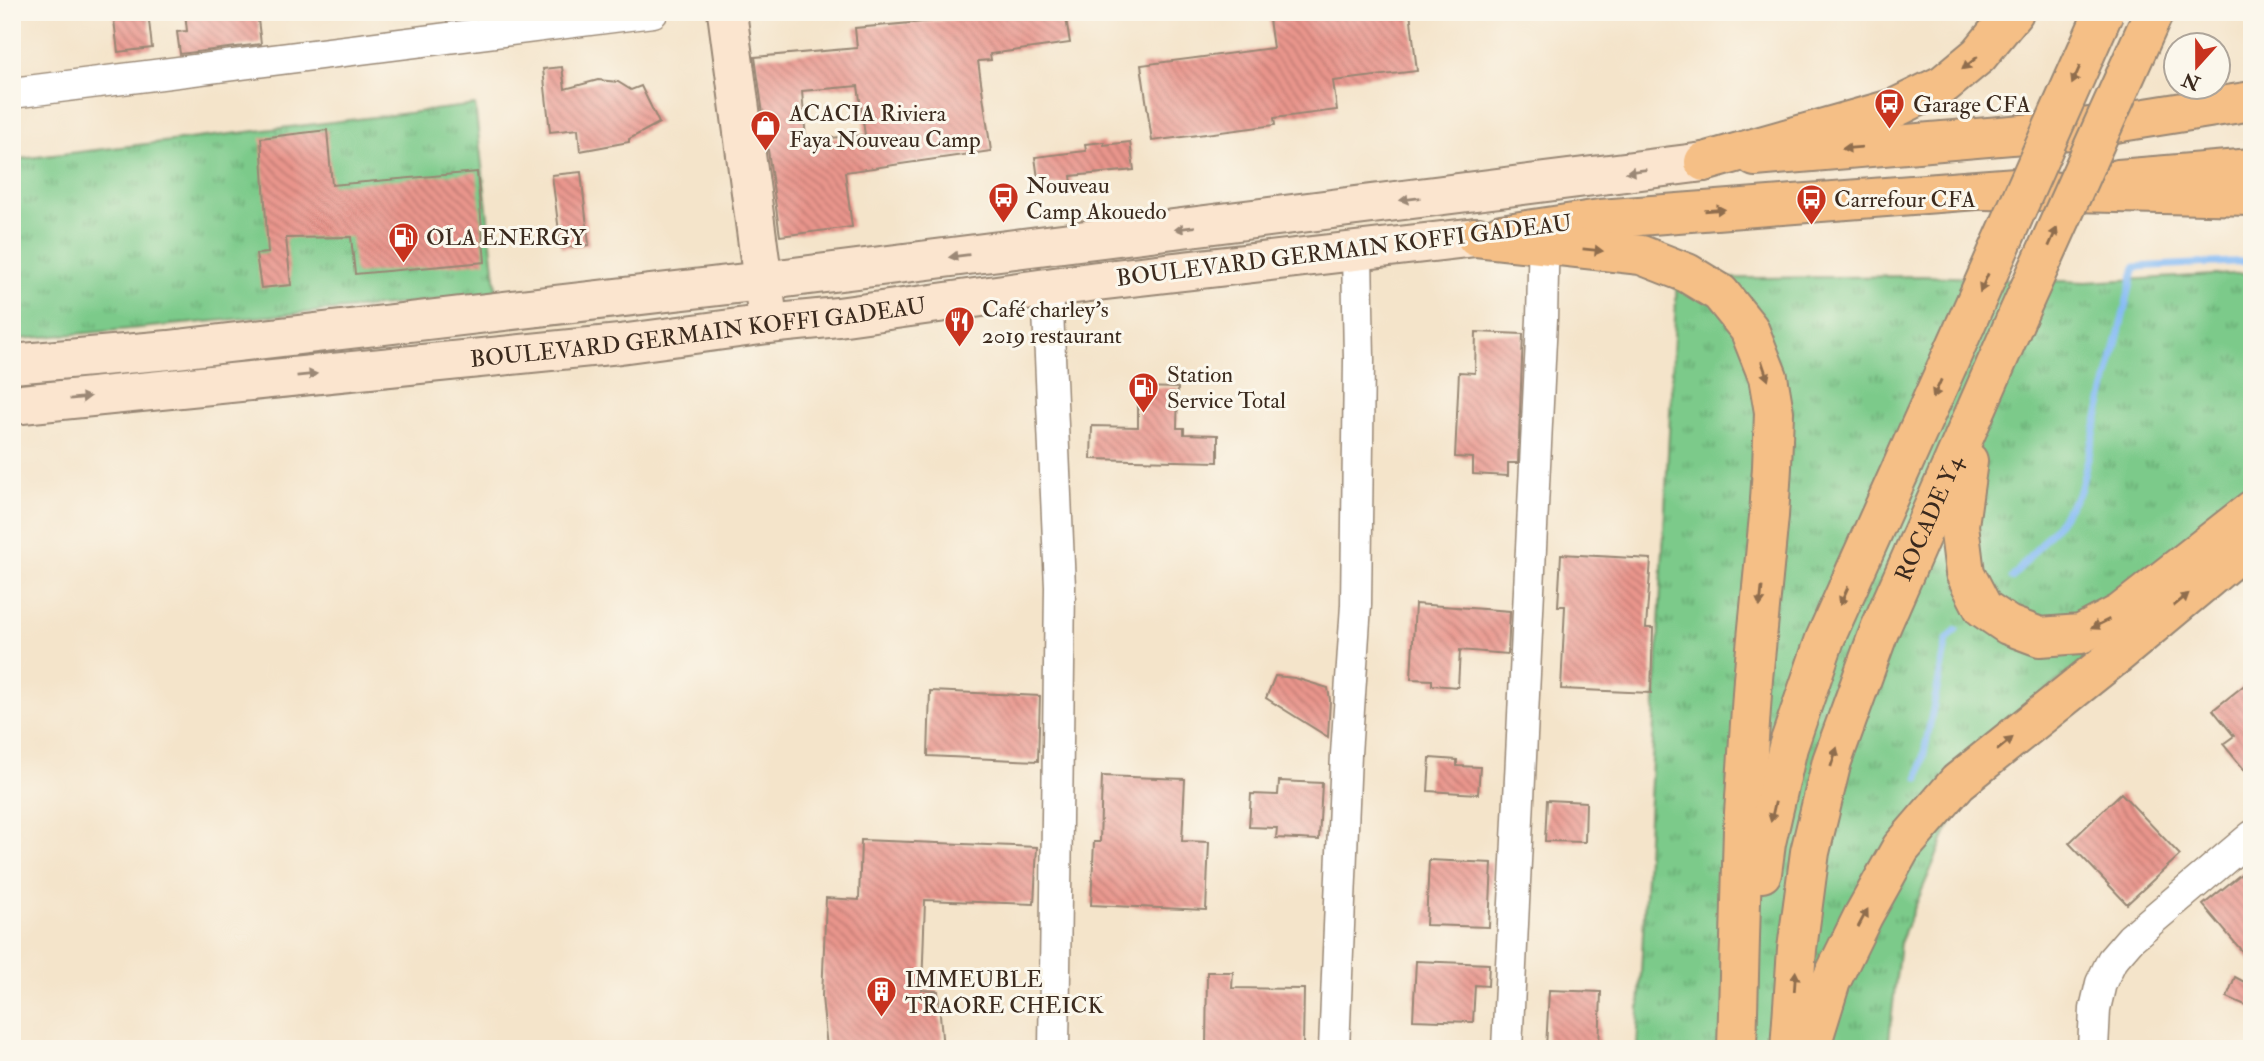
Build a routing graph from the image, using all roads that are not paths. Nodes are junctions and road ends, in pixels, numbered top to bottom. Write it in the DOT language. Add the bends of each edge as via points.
graph roads {
  1 [pos="653,12"];
  2 [pos="727,12"];
  3 [pos="2014,12"];
  4 [pos="2104,12"];
  5 [pos="2154,12"];
  6 [pos="12,93"];
  7 [pos="2252,101"];
  8 [pos="2252,120"];
  9 [pos="2077,129"];
  10 [pos="1704,162"];
  11 [pos="2252,168"];
  12 [pos="1984,190"];
  13 [pos="2252,196"];
  14 [pos="1544,236"];
  15 [pos="1357,252"];
  16 [pos="762,281"];
  17 [pos="1047,287"];
  18 [pos="768,324"];
  19 [pos="12,364"];
  20 [pos="1987,386"];
  21 [pos="12,405"];
  22 [pos="2252,510"];
  23 [pos="2252,542"];
  24 [pos="2252,836"];
  25 [pos="1054,1049"];
  26 [pos="1334,1049"];
  27 [pos="1507,1049"];
  28 [pos="1738,1049"];
  29 [pos="1790,1049"];
  30 [pos="1810,1049"];
  31 [pos="2093,1049"];
  1 -- 6 [label="street"];
  2 -- 16 [label="main road"];
  3 -- 10 [label="main road, one-way" via="1979,55 1944,84 1895,108"];
  4 -- 28 [label="main road, ROCADE Y4, one-way, bridge" via="1825,639 1788,747 1766,843"];
  20 -- 5 [label="main road, ROCADE Y4, one-way, bridge"];
  7 -- 9 [label="main road"];
  8 -- 9 [label="main road"];
  9 -- 10 [label="main road, BOULEVARD GERMAIN KOFFI GADEAU, one-way"];
  10 -- 16 [label="main road, BOULEVARD GERMAIN KOFFI GADEAU, one-way"];
  11 -- 12 [label="main road"];
  12 -- 13 [label="main road"];
  14 -- 12 [label="main road, BOULEVARD GERMAIN KOFFI GADEAU, one-way" via="1600,219"];
  14 -- 15 [label="main road, BOULEVARD GERMAIN KOFFI GADEAU" via="1476,237"];
  14 -- 27 [label="street"];
  14 -- 28 [label="main road, one-way" via="1641,255 1720,293 1749,328 1769,377 1774,412 1772,467 1743,828"];
  15 -- 17 [label="main road, BOULEVARD GERMAIN KOFFI GADEAU"];
  15 -- 26 [label="street" via="1356,605"];
  16 -- 18 [label="main road"];
  16 -- 19 [label="main road, BOULEVARD GERMAIN KOFFI GADEAU"];
  17 -- 18 [label="main road, BOULEVARD GERMAIN KOFFI GADEAU"];
  17 -- 25 [label="street" via="1060,587"];
  21 -- 18 [label="main road, BOULEVARD GERMAIN KOFFI GADEAU, one-way" via="620,344"];
  22 -- 20 [label="main road, one-way" via="2122,613 2081,634 2040,637 2008,625 1983,608 1965,573 1959,525 1968,461"];
  29 -- 20 [label="main road, ROCADE Y4, one-way" via="1810,852 1832,761 1880,629"];
  30 -- 23 [label="main road, one-way" via="1831,981 1901,848 1958,782"];
  24 -- 31 [label="street" via="2112,960 2095,1009"];
}
